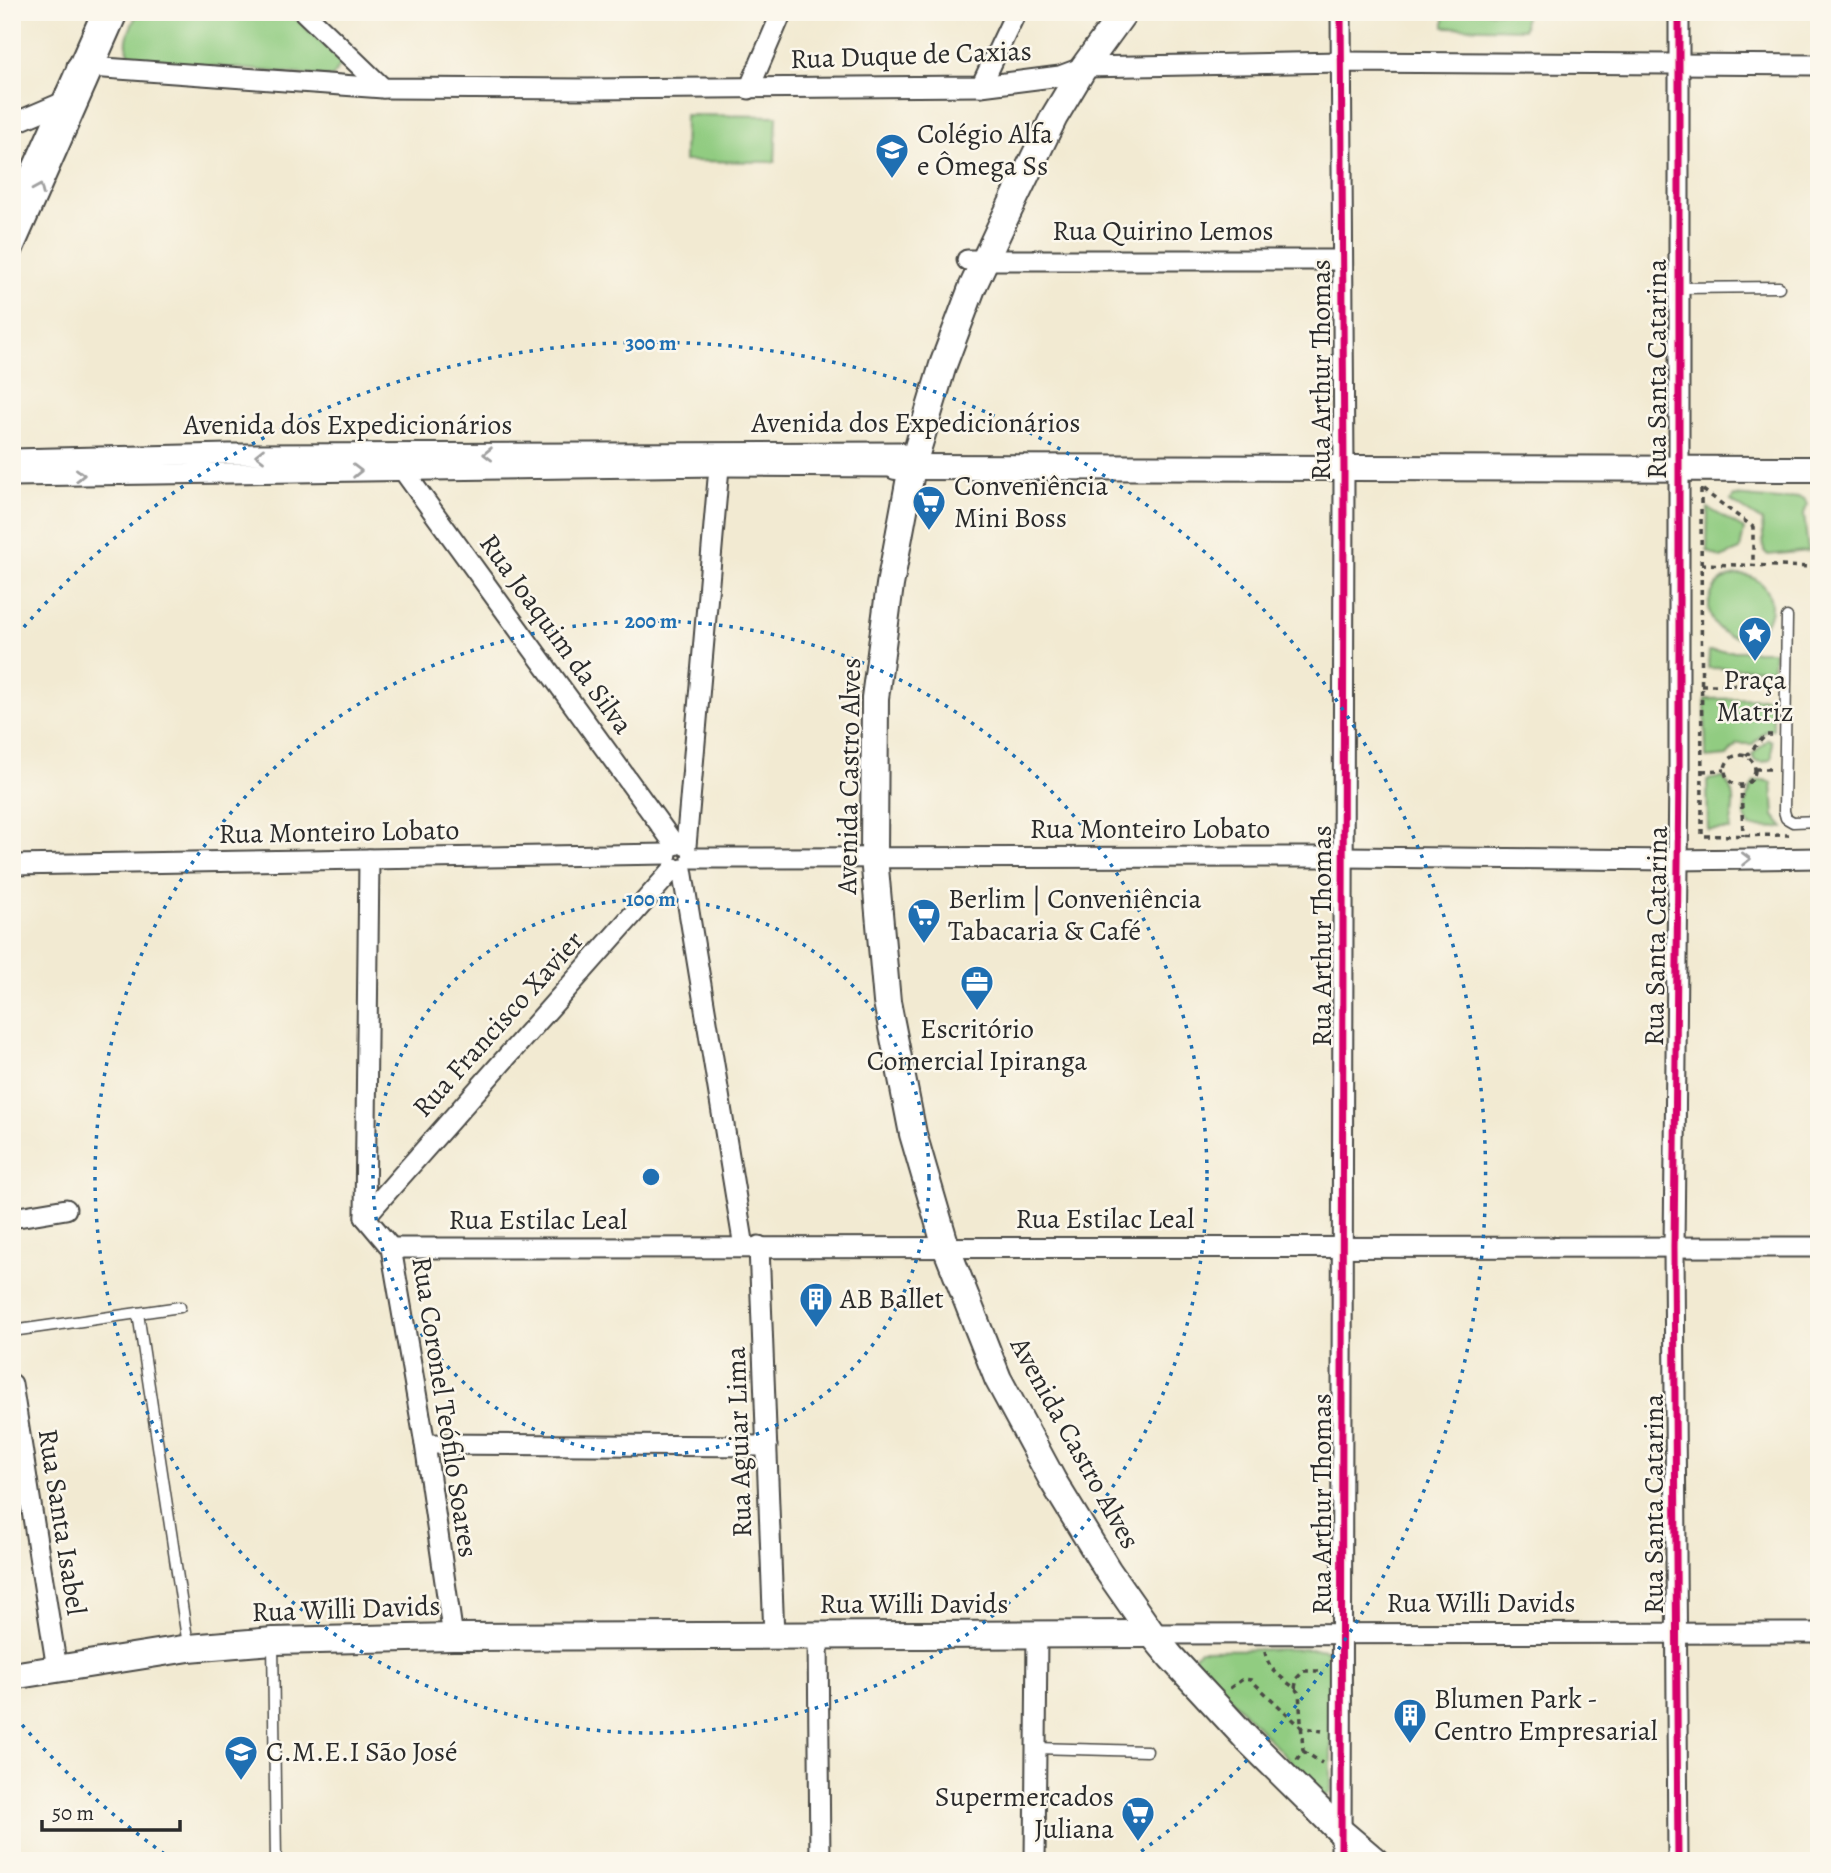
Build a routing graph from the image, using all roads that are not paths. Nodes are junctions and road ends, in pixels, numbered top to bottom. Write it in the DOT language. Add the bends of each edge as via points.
graph roads {
  1 [pos="102,12"];
  2 [pos="118,12"];
  3 [pos="782,12"];
  4 [pos="1016,12"];
  5 [pos="1106,12"];
  6 [pos="1124,12"];
  7 [pos="1341,12"];
  8 [pos="1679,12"];
  9 [pos="309,14"];
  10 [pos="1340,62"];
  11 [pos="1679,64"];
  12 [pos="1819,65"];
  13 [pos="85,67"];
  14 [pos="1072,71"];
  15 [pos="981,86"];
  16 [pos="383,88"];
  17 [pos="749,89"];
  18 [pos="80,95"];
  19 [pos="61,103"];
  20 [pos="12,124"];
  21 [pos="12,214"];
  22 [pos="12,252"];
  23 [pos="976,260"];
  24 [pos="1342,260"];
  25 [pos="1779,287"];
  26 [pos="1679,288"];
  27 [pos="1819,454"];
  28 [pos="12,459"];
  29 [pos="720,459"];
  30 [pos="905,460"];
  31 [pos="1343,461"];
  32 [pos="398,463"];
  33 [pos="48,467"];
  34 [pos="1677,469"];
  35 [pos="1819,469"];
  36 [pos="12,476"];
  37 [pos="1787,617"];
  38 [pos="1819,821"];
  39 [pos="679,857"];
  40 [pos="865,857"];
  41 [pos="1343,857"];
  42 [pos="1819,858"];
  43 [pos="369,859"];
  44 [pos="1677,860"];
  45 [pos="12,865"];
  46 [pos="66,1209"];
  47 [pos="365,1217"];
  48 [pos="12,1218"];
  49 [pos="752,1247"];
  50 [pos="938,1247"];
  51 [pos="1343,1247"];
  52 [pos="1674,1247"];
  53 [pos="1819,1247"];
  54 [pos="391,1248"];
  55 [pos="180,1307"];
  56 [pos="138,1313"];
  57 [pos="12,1331"];
  58 [pos="12,1384"];
  59 [pos="425,1444"];
  60 [pos="767,1446"];
  61 [pos="1819,1633"];
  62 [pos="1143,1634"];
  63 [pos="1676,1634"];
  64 [pos="1343,1635"];
  65 [pos="774,1636"];
  66 [pos="818,1636"];
  67 [pos="1037,1636"];
  68 [pos="453,1637"];
  69 [pos="273,1641"];
  70 [pos="189,1648"];
  71 [pos="57,1669"];
  72 [pos="12,1675"];
  73 [pos="1243,1745"];
  74 [pos="1035,1748"];
  75 [pos="1147,1751"];
  76 [pos="1343,1852"];
  77 [pos="276,1861"];
  78 [pos="820,1861"];
  79 [pos="1035,1861"];
  80 [pos="1375,1861"];
  81 [pos="1678,1861"];
  1 -- 13 [label="street"];
  2 -- 13 [label="street"];
  3 -- 17 [label="street"];
  4 -- 15 [label="street"];
  5 -- 14 [label="main road, Avenida Castro Alves"];
  6 -- 14 [label="main road, Avenida Castro Alves"];
  7 -- 10 [label="street, Rua Arthur Thomas"];
  8 -- 11 [label="street, Rua Santa Catarina"];
  9 -- 16 [label="street"];
  10 -- 11 [label="street, Rua Duque de Caxias"];
  10 -- 14 [label="street, Rua Duque de Caxias"];
  10 -- 24 [label="street, Rua Arthur Thomas"];
  11 -- 12 [label="street, Rua Duque de Caxias"];
  11 -- 26 [label="street, Rua Santa Catarina"];
  13 -- 16 [label="street, Rua Duque de Caxias"];
  13 -- 18 [label="street"];
  13 -- 19 [label="street"];
  14 -- 15 [label="street, Rua Duque de Caxias"];
  14 -- 23 [label="main road, Avenida Castro Alves" via="1054,117"];
  15 -- 17 [label="street, Rua Duque de Caxias"];
  16 -- 17 [label="street, Rua Duque de Caxias"];
  18 -- 19 [label="street"];
  22 -- 18 [label="street, one-way"];
  19 -- 20 [label="street"];
  19 -- 21 [label="street"];
  23 -- 24 [label="street, Rua Quirino Lemos"];
  23 -- 30 [label="main road, Avenida Castro Alves" via="943,365"];
  24 -- 31 [label="street, Rua Arthur Thomas"];
  25 -- 26 [label="lane"];
  26 -- 34 [label="street, Rua Santa Catarina"];
  27 -- 34 [label="street, Avenida dos Expedicionários"];
  28 -- 33 [label="street, Avenida dos Expedicionários"];
  29 -- 30 [label="street, Avenida dos Expedicionários"];
  29 -- 32 [label="street, Avenida dos Expedicionários"];
  29 -- 39 [label="street"];
  30 -- 31 [label="street, Avenida dos Expedicionários"];
  30 -- 40 [label="main road, Avenida Castro Alves" via="890,584 867,698"];
  31 -- 34 [label="street, Avenida dos Expedicionários" via="1509,461"];
  31 -- 41 [label="street, Rua Arthur Thomas"];
  32 -- 33 [label="street, Avenida dos Expedicionários"];
  32 -- 39 [label="street, Rua Joaquim da Silva"];
  33 -- 36 [label="street, Avenida dos Expedicionários"];
  34 -- 35 [label="street, Avenida dos Expedicionários"];
  34 -- 44 [label="street, Rua Santa Catarina"];
  37 -- 38 [label="lane" via="1784,811 1793,822"];
  39 -- 40 [label="street, Rua Monteiro Lobato"];
  39 -- 43 [label="street, Rua Monteiro Lobato"];
  39 -- 47 [label="street, Rua Francisco Xavier"];
  39 -- 49 [label="street, Rua Aguiar Lima"];
  40 -- 41 [label="street, Rua Monteiro Lobato"];
  40 -- 50 [label="main road, Avenida Castro Alves" via="879,1002"];
  41 -- 44 [label="street, Rua Monteiro Lobato"];
  41 -- 51 [label="street, Rua Arthur Thomas"];
  44 -- 42 [label="street, Rua Monteiro Lobato, one-way"];
  43 -- 45 [label="street, Rua Monteiro Lobato"];
  43 -- 47 [label="street"];
  44 -- 52 [label="street, Rua Santa Catarina"];
  46 -- 48 [label="street"];
  47 -- 54 [label="street, Rua Coronel Teófilo Soares"];
  49 -- 50 [label="street, Rua Estilac Leal"];
  49 -- 54 [label="street, Rua Estilac Leal"];
  49 -- 60 [label="street, Rua Aguiar Lima"];
  50 -- 51 [label="street, Rua Estilac Leal"];
  50 -- 62 [label="main road, Avenida Castro Alves" via="992,1382"];
  51 -- 52 [label="street, Rua Estilac Leal"];
  51 -- 64 [label="street, Rua Arthur Thomas"];
  52 -- 53 [label="street, Rua Estilac Leal"];
  52 -- 63 [label="street, Rua Santa Catarina"];
  54 -- 59 [label="street, Rua Coronel Teófilo Soares"];
  55 -- 56 [label="lane"];
  56 -- 57 [label="lane"];
  56 -- 70 [label="lane"];
  58 -- 71 [label="street, Rua Santa Isabel"];
  59 -- 60 [label="street"];
  59 -- 68 [label="street, Rua Coronel Teófilo Soares"];
  60 -- 65 [label="street, Rua Aguiar Lima"];
  61 -- 63 [label="street, Rua Willi Davids"];
  62 -- 64 [label="street, Rua Willi Davids" via="1265,1643"];
  62 -- 67 [label="main road, Rua Willi Davids"];
  62 -- 73 [label="main road, Avenida Castro Alves" via="1213,1703"];
  62 -- 73 [label="main road, Avenida Castro Alves" via="1194,1706"];
  63 -- 64 [label="street, Rua Willi Davids"];
  63 -- 81 [label="street, Rua Santa Catarina"];
  64 -- 76 [label="street, Rua Arthur Thomas"];
  65 -- 66 [label="main road, Rua Willi Davids"];
  65 -- 68 [label="main road, Rua Willi Davids"];
  66 -- 67 [label="main road, Rua Willi Davids"];
  66 -- 78 [label="street"];
  67 -- 74 [label="street"];
  68 -- 69 [label="main road, Rua Willi Davids"];
  69 -- 70 [label="main road, Rua Willi Davids"];
  69 -- 77 [label="lane"];
  70 -- 71 [label="main road, Rua Willi Davids"];
  71 -- 72 [label="main road, Rua Willi Davids"];
  73 -- 76 [label="main road, Avenida Castro Alves"];
  73 -- 76 [label="main road, Avenida Castro Alves" via="1282,1774"];
  74 -- 75 [label="lane"];
  74 -- 79 [label="street"];
  76 -- 80 [label="main road, Avenida Castro Alves"];
}
